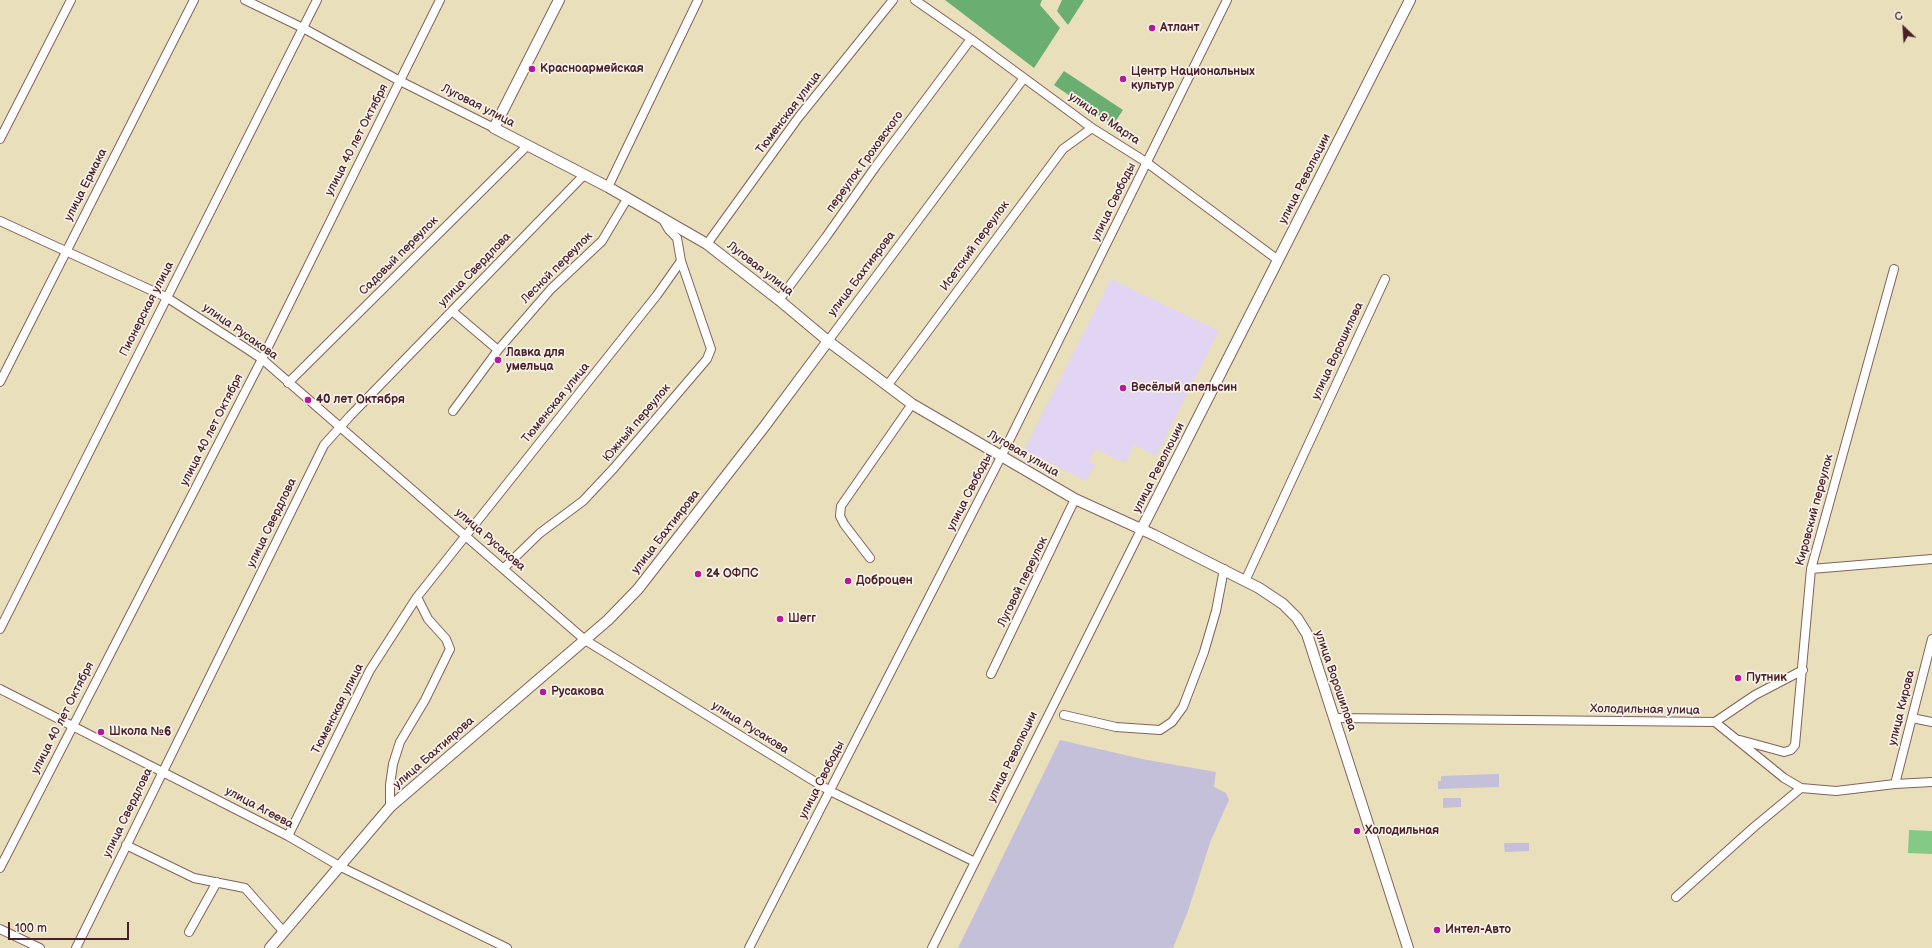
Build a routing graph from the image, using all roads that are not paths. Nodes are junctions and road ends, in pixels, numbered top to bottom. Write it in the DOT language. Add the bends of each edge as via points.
graph roads {
  1 [pos="71,0"];
  2 [pos="194,0"];
  3 [pos="245,0"];
  4 [pos="317,0"];
  5 [pos="440,0"];
  6 [pos="559,0"];
  7 [pos="698,0"];
  8 [pos="893,0"];
  9 [pos="915,0"];
  10 [pos="1227,0"];
  11 [pos="1410,0"];
  12 [pos="303,28"];
  13 [pos="971,39"];
  14 [pos="1024,78"];
  15 [pos="400,81"];
  16 [pos="494,128"];
  17 [pos="1092,128"];
  18 [pos="0,139"];
  19 [pos="527,146"];
  20 [pos="1146,162"];
  21 [pos="584,175"];
  22 [pos="608,187"];
  23 [pos="627,199"];
  24 [pos="662,218"];
  25 [pos="0,221"];
  26 [pos="707,244"];
  27 [pos="66,252"];
  28 [pos="1278,260"];
  29 [pos="681,261"];
  30 [pos="1894,269"];
  31 [pos="1385,279"];
  32 [pos="166,297"];
  33 [pos="779,300"];
  34 [pos="452,311"];
  35 [pos="828,341"];
  36 [pos="498,350"];
  37 [pos="262,359"];
  38 [pos="0,382"];
  39 [pos="288,383"];
  40 [pos="887,386"];
  41 [pos="912,404"];
  42 [pos="452,411"];
  43 [pos="340,426"];
  44 [pos="1001,458"];
  45 [pos="1075,499"];
  46 [pos="1141,530"];
  47 [pos="466,535"];
  48 [pos="870,558"];
  49 [pos="1932,558"];
  50 [pos="504,568"];
  51 [pos="1224,569"];
  52 [pos="1811,569"];
  53 [pos="1245,581"];
  54 [pos="417,597"];
  55 [pos="0,629"];
  56 [pos="1932,639"];
  57 [pos="585,640"];
  58 [pos="1803,670"];
  59 [pos="991,674"];
  60 [pos="0,689"];
  61 [pos="1064,715"];
  62 [pos="1334,718"];
  63 [pos="1912,718"];
  64 [pos="1715,722"];
  65 [pos="1932,722"];
  66 [pos="73,725"];
  67 [pos="1734,738"];
  68 [pos="162,771"];
  69 [pos="1932,782"];
  70 [pos="1895,784"];
  71 [pos="1801,788"];
  72 [pos="830,791"];
  73 [pos="390,807"];
  74 [pos="288,836"];
  75 [pos="126,845"];
  76 [pos="975,862"];
  77 [pos="341,866"];
  78 [pos="0,868"];
  79 [pos="217,882"];
  80 [pos="1676,897"];
  81 [pos="0,929"];
  82 [pos="283,931"];
  83 [pos="189,932"];
  84 [pos="40,948"];
  85 [pos="76,948"];
  86 [pos="270,948"];
  87 [pos="507,948"];
  88 [pos="749,948"];
  89 [pos="932,948"];
  90 [pos="1408,948"];
  1 -- 18 [label="street"];
  2 -- 27 [label="street, улица Ермака"];
  3 -- 12 [label="street, Луговая улица"];
  4 -- 12 [label="street, Пионерская улица"];
  5 -- 15 [label="street, улица 40 лет Октября"];
  6 -- 16 [label="main road"];
  7 -- 22 [label="street"];
  8 -- 26 [label="street, Тюменская улица" via="798,118"];
  9 -- 13 [label="street, улица 8 Марта"];
  10 -- 20 [label="street, улица Свободы"];
  11 -- 28 [label="main road, улица Революции"];
  12 -- 15 [label="street, Луговая улица"];
  12 -- 32 [label="street, Пионерская улица"];
  13 -- 14 [label="street, улица 8 Марта"];
  13 -- 33 [label="street, переулок Гроховского"];
  14 -- 17 [label="street, улица 8 Марта"];
  14 -- 35 [label="street, улица Бахтиярова"];
  15 -- 16 [label="street, Луговая улица"];
  15 -- 37 [label="street, улица 40 лет Октября"];
  16 -- 19 [label="main road, Луговая улица"];
  17 -- 20 [label="street, улица 8 Марта"];
  17 -- 40 [label="street, Исетский переулок" via="1063,149"];
  19 -- 21 [label="main road, Луговая улица"];
  19 -- 39 [label="street, Садовый переулок"];
  20 -- 28 [label="street, улица 8 Марта"];
  20 -- 44 [label="street, улица Свободы"];
  21 -- 22 [label="main road, Луговая улица"];
  21 -- 34 [label="street, улица Свердлова"];
  22 -- 23 [label="main road, Луговая улица"];
  23 -- 24 [label="main road, Луговая улица"];
  23 -- 36 [label="street, Лесной переулок" via="602,241 551,289"];
  24 -- 26 [label="main road, Луговая улица"];
  24 -- 29 [label="street" via="677,238"];
  25 -- 27 [label="street, улица Русакова"];
  26 -- 33 [label="main road, Луговая улица"];
  27 -- 32 [label="street, улица Русакова"];
  27 -- 38 [label="street, улица Ермака"];
  28 -- 46 [label="main road, улица Революции"];
  29 -- 47 [label="street, Тюменская улица" via="657,295"];
  29 -- 50 [label="street, Южный переулок" via="711,349 707,359 583,501 540,533"];
  30 -- 52 [label="street, Кировский переулок"];
  31 -- 53 [label="street, улица Ворошилова"];
  32 -- 37 [label="street, улица Русакова"];
  32 -- 55 [label="street, Пионерская улица"];
  33 -- 35 [label="main road, Луговая улица"];
  34 -- 36 [label="street"];
  34 -- 43 [label="street, улица Свердлова"];
  35 -- 40 [label="main road, Луговая улица"];
  35 -- 57 [label="main road, улица Бахтиярова" via="638,589"];
  36 -- 42 [label="street, Лесной переулок"];
  37 -- 39 [label="street, улица Русакова"];
  37 -- 66 [label="street, улица 40 лет Октября"];
  39 -- 43 [label="street, улица Русакова"];
  40 -- 41 [label="main road, Луговая улица"];
  41 -- 44 [label="main road, Луговая улица"];
  41 -- 48 [label="street" via="840,506 840,516 844,524"];
  43 -- 47 [label="street, улица Русакова"];
  43 -- 68 [label="street, улица Свердлова" via="324,445"];
  44 -- 45 [label="main road, Луговая улица"];
  44 -- 72 [label="street, улица Свободы"];
  45 -- 46 [label="main road, Луговая улица"];
  45 -- 59 [label="street, Луговой переулок"];
  46 -- 51 [label="main road, Луговая улица"];
  46 -- 76 [label="street, улица Революции"];
  47 -- 50 [label="street, улица Русакова"];
  47 -- 54 [label="street, Тюменская улица"];
  49 -- 52 [label="street"];
  50 -- 57 [label="street, улица Русакова"];
  51 -- 53 [label="main road, Луговая улица"];
  51 -- 61 [label="street" via="1216,611 1204,652 1183,707 1172,722 1160,730 1116,727"];
  52 -- 58 [label="street, Кировский переулок"];
  53 -- 62 [label="main road, улица Ворошилова" via="1282,604 1297,618 1307,634"];
  54 -- 73 [label="street" via="428,620 446,639 450,649 425,700 400,742 393,764"];
  54 -- 74 [label="street, Тюменская улица" via="370,670"];
  56 -- 63 [label="street, улица Кирова"];
  57 -- 72 [label="street, улица Русакова"];
  57 -- 73 [label="main road, улица Бахтиярова"];
  58 -- 64 [label="street" via="1755,694"];
  58 -- 67 [label="street, Кировский переулок" via="1795,745 1791,750 1778,751"];
  60 -- 66 [label="street, улица Агеева"];
  62 -- 64 [label="street, Холодильная улица"];
  62 -- 90 [label="main road, улица Ворошилова"];
  63 -- 65 [label="street"];
  63 -- 70 [label="street, улица Кирова"];
  64 -- 67 [label="street, Холодильная улица"];
  66 -- 68 [label="street, улица Агеева"];
  66 -- 78 [label="street, улица 40 лет Октября"];
  67 -- 71 [label="street, Холодильная улица" via="1784,778"];
  68 -- 74 [label="street, улица Агеева"];
  68 -- 75 [label="street, улица Свердлова"];
  69 -- 70 [label="street, Холодильная улица"];
  70 -- 71 [label="street, Холодильная улица" via="1836,791"];
  71 -- 80 [label="street"];
  72 -- 76 [label="street, улица Русакова"];
  72 -- 88 [label="street, улица Свободы"];
  73 -- 77 [label="main road, улица Бахтиярова"];
  74 -- 77 [label="street, улица Агеева"];
  75 -- 79 [label="street" via="194,878"];
  75 -- 85 [label="street, улица Свердлова"];
  76 -- 89 [label="street, улица Революции"];
  77 -- 82 [label="main road, улица Бахтиярова"];
  77 -- 87 [label="street, улица Агеева"];
  79 -- 82 [label="street" via="245,888"];
  79 -- 83 [label="street"];
  81 -- 84 [label="street"];
  82 -- 86 [label="main road, улица Бахтиярова"];
}
